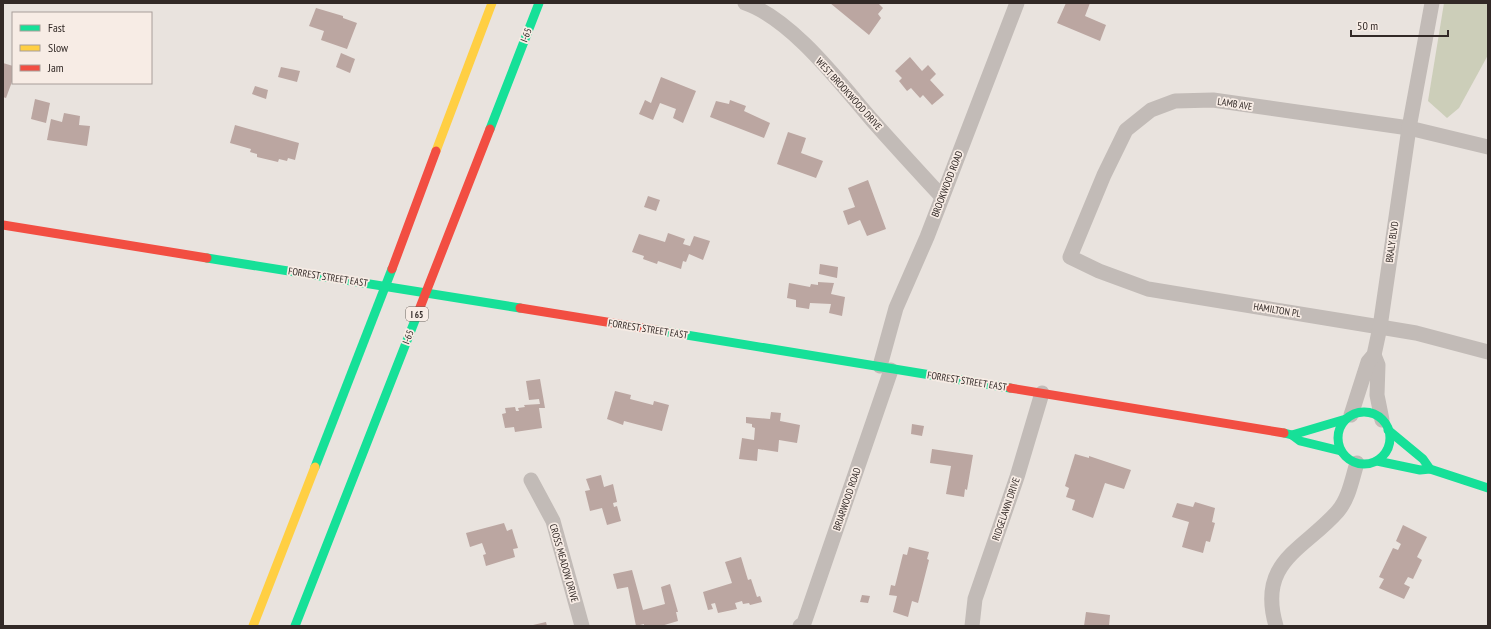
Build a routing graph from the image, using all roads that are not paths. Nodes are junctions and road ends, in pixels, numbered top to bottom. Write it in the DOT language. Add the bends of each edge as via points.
graph roads {
  1 [pos="492,3"];
  2 [pos="539,3"];
  3 [pos="745,3"];
  4 [pos="1017,3"];
  5 [pos="1432,3"];
  6 [pos="1409,128"];
  7 [pos="1488,147"];
  8 [pos="942,197"];
  9 [pos="3,225"];
  10 [pos="1070,257"];
  11 [pos="1380,327"];
  12 [pos="1488,352"];
  13 [pos="1374,355"];
  14 [pos="886,368"];
  15 [pos="1042,393"];
  16 [pos="1348,417"];
  17 [pos="1385,425"];
  18 [pos="1292,435"];
  19 [pos="1341,451"];
  20 [pos="1377,461"];
  21 [pos="1357,463"];
  22 [pos="1430,469"];
  23 [pos="531,480"];
  24 [pos="1488,488"];
  25 [pos="253,626"];
  26 [pos="295,626"];
  27 [pos="582,626"];
  28 [pos="800,626"];
  29 [pos="972,626"];
  30 [pos="1276,626"];
  1 -- 25 [label="main road" via="353,371"];
  2 -- 26 [label="main road, I-65 / I 65"];
  3 -- 8 [label="street, WEST BROOKWOOD DRIVE" via="775,20 800,41"];
  4 -- 8 [label="street, BROOKWOOD ROAD"];
  5 -- 6 [label="street, BRALY BLVD"];
  6 -- 7 [label="street, LAMB AVE"];
  6 -- 10 [label="street, LAMB AVE" via="1213,100 1175,101 1151,110 1126,130"];
  6 -- 11 [label="street, BRALY BLVD"];
  8 -- 14 [label="street, BROOKWOOD ROAD" via="896,308"];
  9 -- 14 [label="main road, FORREST STREET EAST"];
  10 -- 11 [label="street, HAMILTON PL" via="1148,289"];
  11 -- 12 [label="street, HAMILTON PL"];
  11 -- 13 [label="street, BRALY BLVD"];
  13 -- 16 [label="street" via="1368,362"];
  13 -- 17 [label="street" via="1378,365 1377,395"];
  14 -- 15 [label="main road, FORREST STREET EAST"];
  14 -- 28 [label="street, BRIARWOOD ROAD" via="804,623"];
  15 -- 18 [label="main road, FORREST STREET EAST"];
  15 -- 29 [label="street, RIDGELAWN DRIVE" via="1017,477 975,599"];
  16 -- 17 [label="main road" via="1364,412 1371,413"];
  16 -- 18 [label="main road, FORREST STREET EAST"];
  16 -- 19 [label="main road" via="1339,431"];
  17 -- 20 [label="main road" via="1389,445"];
  17 -- 22 [label="main road" via="1423,459"];
  18 -- 19 [label="main road, FORREST STREET EAST" via="1300,441"];
  19 -- 21 [label="main road"];
  20 -- 21 [label="main road"];
  20 -- 22 [label="main road" via="1420,470"];
  21 -- 30 [label="street" via="1346,499 1338,511 1296,548 1277,574 1272,588"];
  22 -- 24 [label="main road"];
  23 -- 27 [label="street, CROSS MEADOW DRIVE" via="553,521"];
}
